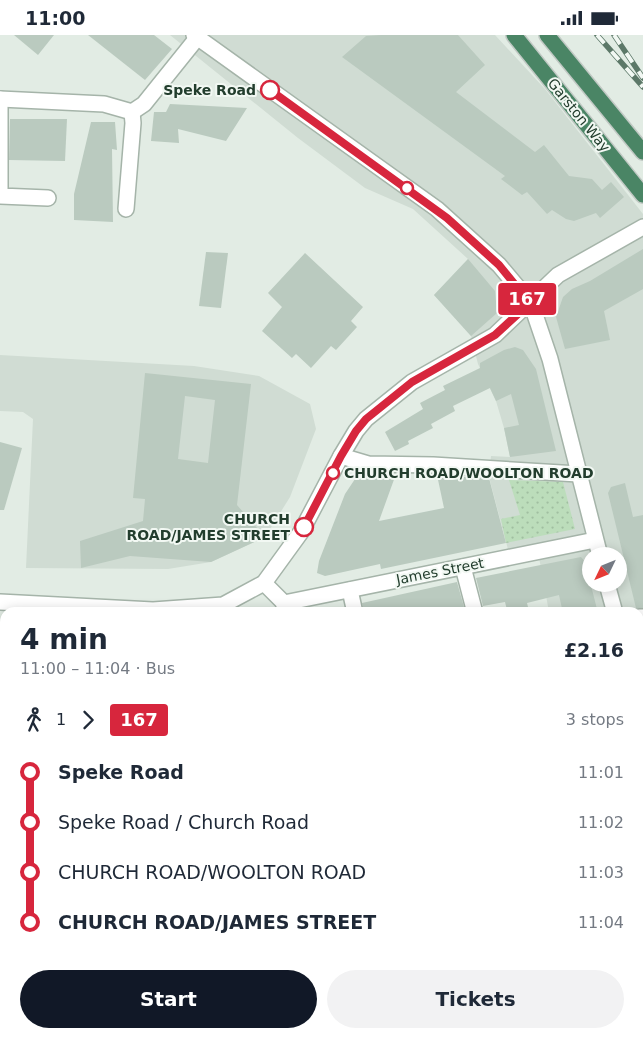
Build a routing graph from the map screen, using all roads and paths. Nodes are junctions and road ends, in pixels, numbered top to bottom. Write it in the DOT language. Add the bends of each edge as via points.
graph roads {
  1 [pos="514,35"];
  2 [pos="547,35"];
  3 [pos="195,36"];
  4 [pos="0,99"];
  5 [pos="132,112"];
  6 [pos="643,152"];
  7 [pos="643,195"];
  8 [pos="0,196"];
  9 [pos="48,199"];
  10 [pos="126,209"];
  11 [pos="643,227"];
  12 [pos="530,303"];
  13 [pos="341,456"];
  14 [pos="578,474"];
  15 [pos="595,540"];
  16 [pos="597,547"];
  17 [pos="463,567"];
  18 [pos="264,583"];
  19 [pos="350,590"];
  20 [pos="609,593"];
  21 [pos="0,603"];
  22 [pos="56,607"];
  23 [pos="195,607"];
  24 [pos="283,607"];
  25 [pos="288,607"];
  26 [pos="353,607"];
  27 [pos="473,607"];
  28 [pos="613,607"];
  1 -- 7 [label="highway, Garston Way"];
  2 -- 6 [label="highway, Garston Way"];
  3 -- 5 [label="street" via="144,104"];
  3 -- 12 [label="street" via="437,209 499,265"];
  4 -- 5 [label="street" via="104,104"];
  4 -- 8 [label="street"];
  5 -- 10 [label="street"];
  8 -- 9 [label="street"];
  11 -- 12 [label="street" via="558,275"];
  12 -- 13 [label="street" via="495,335 412,382 366,419"];
  12 -- 14 [label="street" via="550,359"];
  13 -- 14 [label="street" via="368,464"];
  13 -- 18 [label="street" via="302,532"];
  14 -- 15 [label="street"];
  15 -- 16 [label="street"];
  15 -- 17 [label="street, James Street"];
  17 -- 19 [label="street, James Street"];
  17 -- 27 [label="street"];
  18 -- 23 [label="street" via="223,605"];
  18 -- 24 [label="street"];
  19 -- 25 [label="street, James Street"];
  19 -- 26 [label="street"];
  20 -- 28 [label="street"];
  21 -- 22 [label="street"];
}
